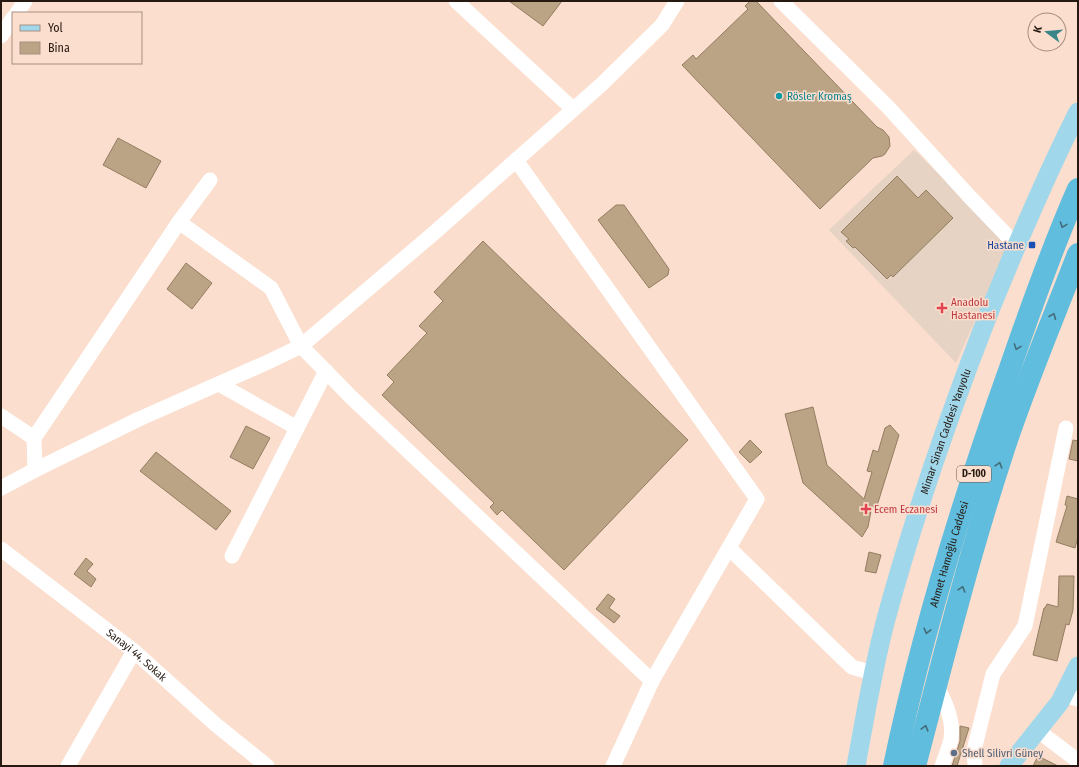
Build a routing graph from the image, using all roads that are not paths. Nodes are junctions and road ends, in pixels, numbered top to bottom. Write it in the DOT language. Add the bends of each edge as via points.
graph roads {
  1 [pos="25,1"];
  2 [pos="456,1"];
  3 [pos="677,1"];
  4 [pos="781,1"];
  5 [pos="17,12"];
  6 [pos="12,20"];
  7 [pos="1,36"];
  8 [pos="573,109"];
  9 [pos="1078,112"];
  10 [pos="516,160"];
  11 [pos="210,180"];
  12 [pos="1078,189"];
  13 [pos="179,222"];
  14 [pos="1016,245"];
  15 [pos="1078,254"];
  16 [pos="301,346"];
  17 [pos="326,371"];
  18 [pos="219,384"];
  19 [pos="1,416"];
  20 [pos="297,428"];
  21 [pos="1066,428"];
  22 [pos="34,438"];
  23 [pos="34,470"];
  24 [pos="1,488"];
  25 [pos="729,548"];
  26 [pos="1,549"];
  27 [pos="232,556"];
  28 [pos="134,651"];
  29 [pos="1078,666"];
  30 [pos="873,673"];
  31 [pos="652,681"];
  32 [pos="936,686"];
  33 [pos="1071,697"];
  34 [pos="1037,730"];
  35 [pos="1078,761"];
  36 [pos="68,766"];
  37 [pos="267,766"];
  38 [pos="613,766"];
  39 [pos="856,766"];
  40 [pos="894,766"];
  41 [pos="915,766"];
  42 [pos="942,766"];
  43 [pos="975,766"];
  44 [pos="1009,766"];
  1 -- 5 [label="street"];
  2 -- 8 [label="street"];
  3 -- 8 [label="street" via="662,25"];
  4 -- 14 [label="street" via="889,108"];
  6 -- 7 [label="street"];
  8 -- 10 [label="street"];
  9 -- 14 [label="main road, Mimar Sinan Caddesi Yanyolu" via="1052,162"];
  10 -- 16 [label="street"];
  10 -- 25 [label="street" via="757,499"];
  11 -- 13 [label="street"];
  12 -- 40 [label="highway, Ahmet Hamoğlu Caddesi / D-100, one-way" via="980,453 930,621"];
  13 -- 16 [label="street" via="271,288"];
  13 -- 22 [label="street"];
  14 -- 30 [label="main road, Mimar Sinan Caddesi Yanyolu" via="965,374 920,506"];
  32 -- 15 [label="highway, Ahmet Hamoğlu Caddesi / D-100, one-way" via="1001,457"];
  16 -- 17 [label="street"];
  16 -- 18 [label="street"];
  17 -- 20 [label="street"];
  17 -- 31 [label="street"];
  18 -- 20 [label="street"];
  18 -- 23 [label="street"];
  19 -- 22 [label="street"];
  20 -- 27 [label="street"];
  21 -- 43 [label="street" via="1025,626 993,674 974,750"];
  22 -- 23 [label="street"];
  23 -- 24 [label="street"];
  25 -- 30 [label="street" via="852,667"];
  25 -- 31 [label="street"];
  26 -- 28 [label="street, Sanayi 44. Sokak"];
  28 -- 36 [label="street"];
  28 -- 37 [label="street, Sanayi 44. Sokak" via="215,724"];
  29 -- 33 [label="main road"];
  30 -- 39 [label="main road, Mimar Sinan Caddesi Yanyolu"];
  31 -- 38 [label="street"];
  41 -- 32 [label="highway, Ahmet Hamoğlu Caddesi / D-100, one-way"];
  32 -- 42 [label="street" via="942,694 952,728"];
  33 -- 34 [label="main road" via="1060,702"];
  34 -- 35 [label="street"];
  34 -- 44 [label="main road"];
}
